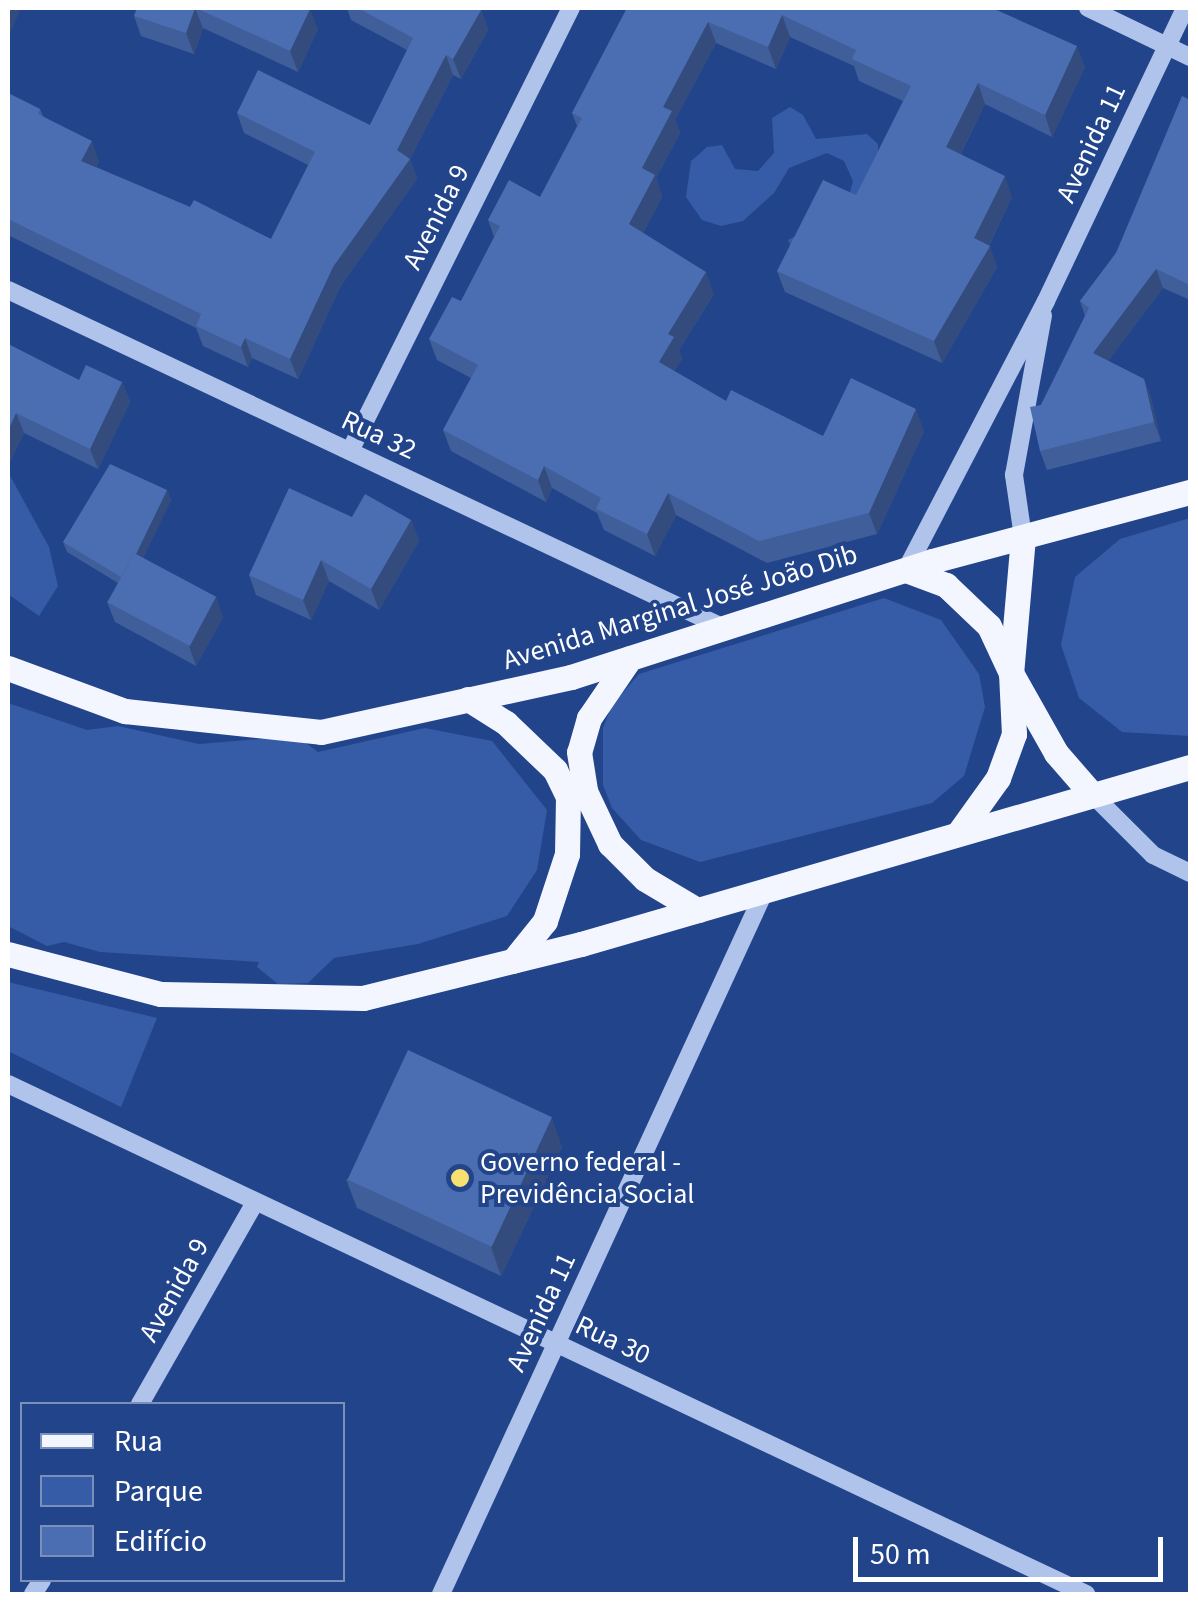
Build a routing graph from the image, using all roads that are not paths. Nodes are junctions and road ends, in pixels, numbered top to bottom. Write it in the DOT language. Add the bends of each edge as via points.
graph roads {
  1 [pos="571,8"];
  2 [pos="1088,8"];
  3 [pos="1185,8"];
  4 [pos="1167,45"];
  5 [pos="1190,58"];
  6 [pos="8,290"];
  7 [pos="1046,301"];
  8 [pos="350,451"];
  9 [pos="1190,492"];
  10 [pos="1023,537"];
  11 [pos="906,570"];
  12 [pos="726,629"];
  13 [pos="630,658"];
  14 [pos="8,668"];
  15 [pos="1011,673"];
  16 [pos="468,699"];
  17 [pos="1190,767"];
  18 [pos="1090,792"];
  19 [pos="960,831"];
  20 [pos="1190,872"];
  21 [pos="766,888"];
  22 [pos="698,910"];
  23 [pos="8,954"];
  24 [pos="513,961"];
  25 [pos="8,1084"];
  26 [pos="255,1202"];
  27 [pos="557,1344"];
  28 [pos="141,1402"];
  29 [pos="441,1594"];
  30 [pos="1086,1594"];
  1 -- 8 [label="street, Avenida 9"];
  2 -- 4 [label="street"];
  3 -- 4 [label="street, Avenida 11"];
  4 -- 5 [label="street"];
  4 -- 7 [label="street, Avenida 11"];
  6 -- 8 [label="street, Rua 32"];
  7 -- 10 [label="street, Avenida 11" via="1014,475"];
  7 -- 11 [label="street, Avenida 11"];
  8 -- 12 [label="street, Rua 32"];
  9 -- 10 [label="main road, Avenida Marginal José João Dib"];
  10 -- 11 [label="main road, Avenida Marginal José João Dib"];
  10 -- 15 [label="main road"];
  11 -- 12 [label="main road, Avenida Marginal José João Dib"];
  11 -- 15 [label="main road" via="946,585 989,626"];
  12 -- 13 [label="main road, Avenida Marginal José João Dib"];
  13 -- 16 [label="main road, Avenida Marginal José João Dib"];
  13 -- 22 [label="main road" via="590,718 579,752 585,791 610,844 645,879"];
  14 -- 16 [label="main road, Avenida Marginal José João Dib" via="125,710 321,732"];
  15 -- 18 [label="main road" via="1056,753"];
  15 -- 19 [label="main road" via="1014,734 998,778"];
  16 -- 24 [label="main road" via="506,723 555,770 568,798 568,854 546,920"];
  17 -- 18 [label="main road"];
  18 -- 19 [label="main road"];
  18 -- 20 [label="street" via="1153,855"];
  19 -- 21 [label="main road"];
  21 -- 22 [label="main road"];
  21 -- 27 [label="street, Avenida 11"];
  22 -- 24 [label="main road"];
  23 -- 24 [label="main road" via="161,994 363,998"];
  25 -- 26 [label="street, Rua 30"];
  26 -- 27 [label="street, Rua 30"];
  26 -- 28 [label="street, Avenida 9"];
  27 -- 29 [label="street, Avenida 11"];
  27 -- 30 [label="street, Rua 30"];
}
